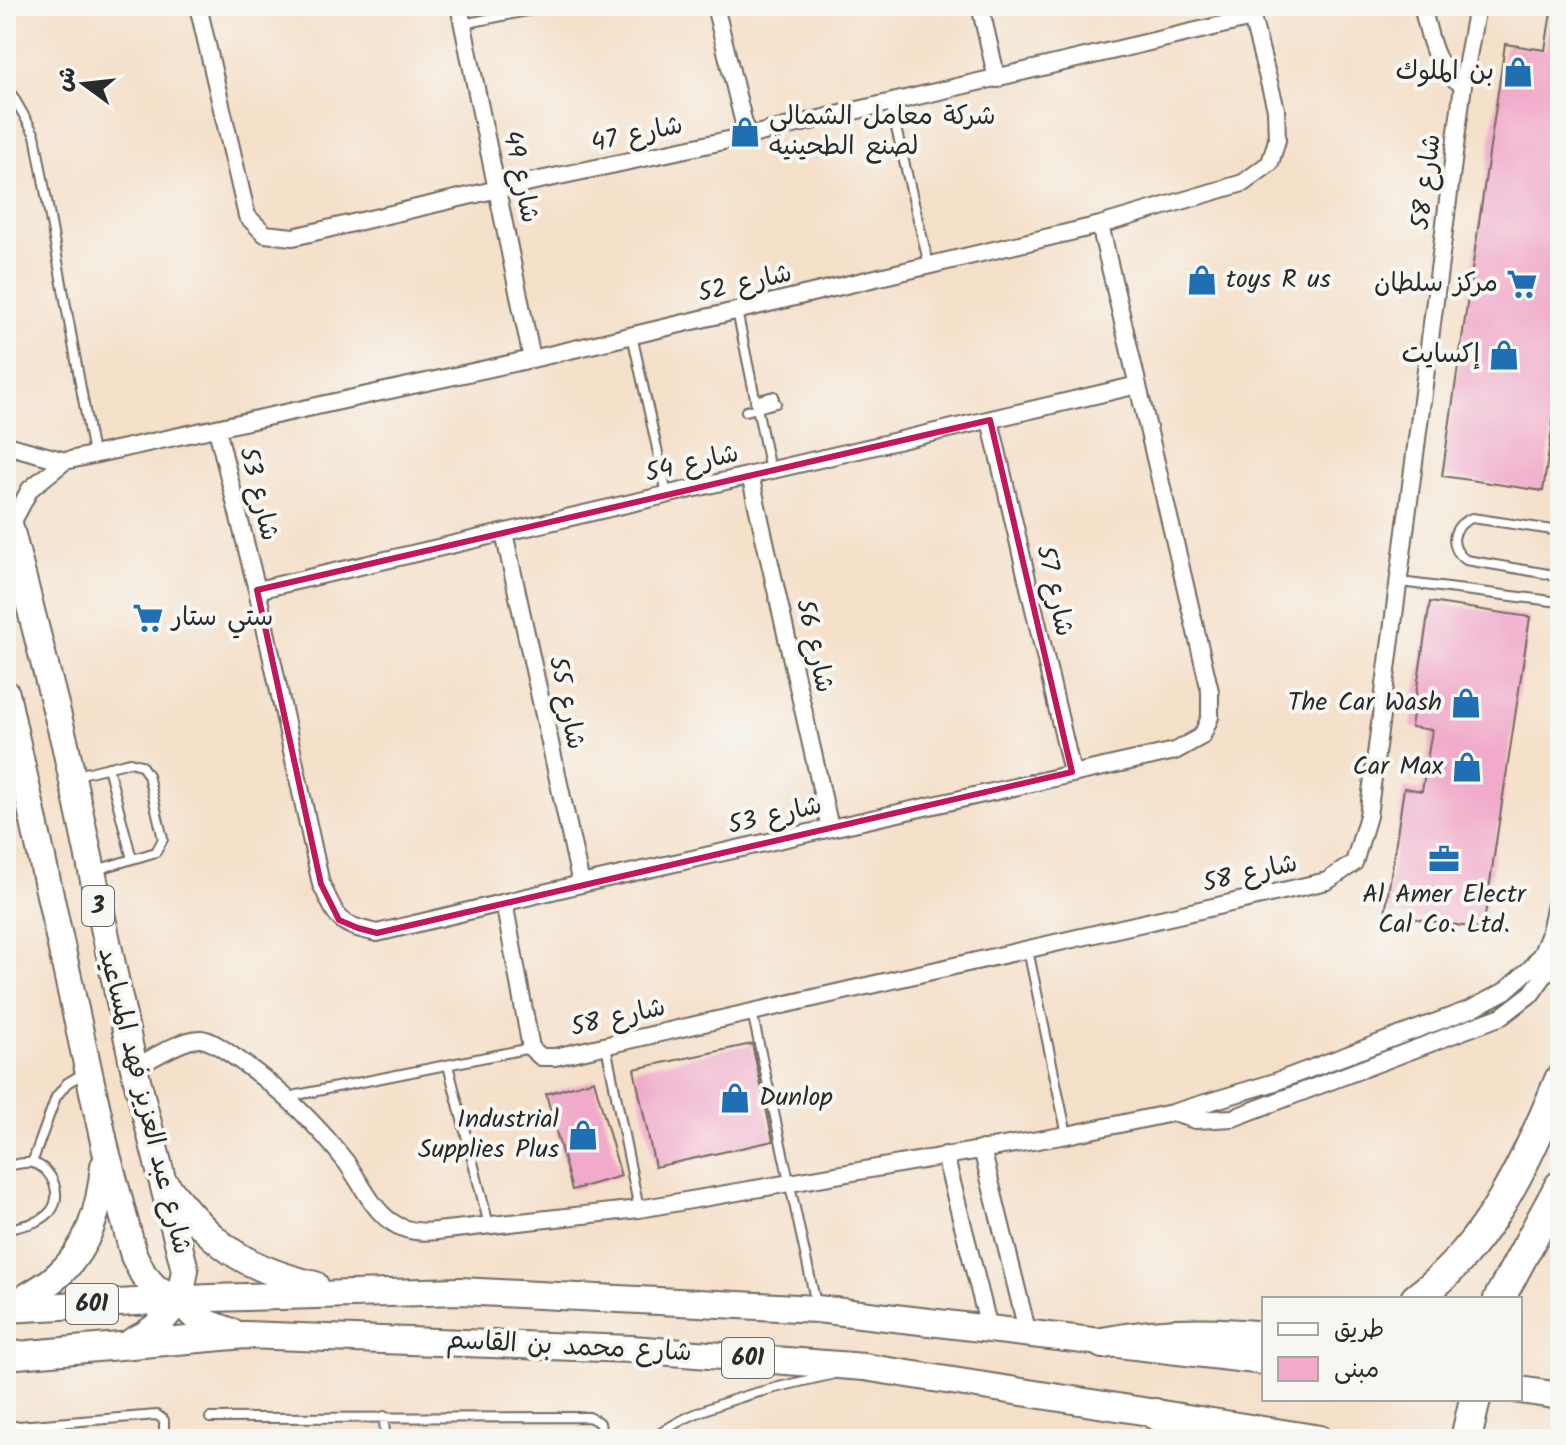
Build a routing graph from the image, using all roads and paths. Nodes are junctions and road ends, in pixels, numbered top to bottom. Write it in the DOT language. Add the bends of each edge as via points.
graph roads {
  1 [pos="198,6"];
  2 [pos="459,6"];
  3 [pos="551,6"];
  4 [pos="715,6"];
  5 [pos="980,6"];
  6 [pos="1422,6"];
  7 [pos="1477,6"];
  8 [pos="1250,12"];
  9 [pos="463,24"];
  10 [pos="997,79"];
  11 [pos="6,84"];
  12 [pos="1463,85"];
  13 [pos="890,103"];
  14 [pos="747,136"];
  15 [pos="498,189"];
  16 [pos="1100,225"];
  17 [pos="929,265"];
  18 [pos="737,310"];
  19 [pos="632,335"];
  20 [pos="532,359"];
  21 [pos="1138,385"];
  22 [pos="775,400"];
  23 [pos="756,404"];
  24 [pos="746,411"];
  25 [pos="990,420"];
  26 [pos="217,429"];
  27 [pos="6,445"];
  28 [pos="93,454"];
  29 [pos="65,461"];
  30 [pos="770,471"];
  31 [pos="750,475"];
  32 [pos="667,495"];
  33 [pos="8,520"];
  34 [pos="1560,531"];
  35 [pos="504,533"];
  36 [pos="1560,576"];
  37 [pos="1400,582"];
  38 [pos="257,590"];
  39 [pos="1560,602"];
  40 [pos="6,694"];
  41 [pos="65,744"];
  42 [pos="19,751"];
  43 [pos="108,767"];
  44 [pos="1072,772"];
  45 [pos="72,776"];
  46 [pos="830,828"];
  47 [pos="132,859"];
  48 [pos="90,872"];
  49 [pos="581,884"];
  50 [pos="1560,886"];
  51 [pos="504,902"];
  52 [pos="1028,950"];
  53 [pos="1560,953"];
  54 [pos="752,1012"];
  55 [pos="606,1046"];
  56 [pos="531,1048"];
  57 [pos="448,1065"];
  58 [pos="134,1068"];
  59 [pos="88,1071"];
  60 [pos="1560,1080"];
  61 [pos="286,1097"];
  62 [pos="1172,1113"];
  63 [pos="1067,1135"];
  64 [pos="982,1149"];
  65 [pos="106,1151"];
  66 [pos="945,1155"];
  67 [pos="32,1163"];
  68 [pos="6,1166"];
  69 [pos="160,1178"];
  70 [pos="788,1182"];
  71 [pos="1560,1188"];
  72 [pos="639,1209"];
  73 [pos="489,1226"];
  74 [pos="6,1230"];
  75 [pos="346,1293"];
  76 [pos="1418,1297"];
  77 [pos="1500,1297"];
  78 [pos="178,1299"];
  79 [pos="6,1309"];
  80 [pos="817,1309"];
  81 [pos="989,1328"];
  82 [pos="1028,1334"];
  83 [pos="245,1335"];
  84 [pos="1262,1337"];
  85 [pos="1103,1343"];
  86 [pos="126,1344"];
  87 [pos="6,1356"];
  88 [pos="1262,1361"];
  89 [pos="864,1367"];
  90 [pos="1522,1390"];
  91 [pos="1560,1396"];
  92 [pos="1475,1401"];
  93 [pos="1155,1414"];
  94 [pos="384,1416"];
  95 [pos="210,1418"];
  96 [pos="6,1427"];
  97 [pos="164,1439"];
  98 [pos="385,1439"];
  99 [pos="596,1439"];
  100 [pos="653,1439"];
  101 [pos="1215,1439"];
  102 [pos="1320,1439"];
  103 [pos="1466,1439"];
  1 -- 15 [label="street, شارع 47" via="247,216 265,234 293,237"];
  2 -- 9 [label="street, شارع 49"];
  3 -- 9 [label="lane"];
  4 -- 14 [label="street"];
  5 -- 10 [label="street"];
  6 -- 12 [label="street" via="1440,65"];
  7 -- 12 [label="street, شارع 58"];
  8 -- 10 [label="street, شارع 47"];
  8 -- 16 [label="street, شارع 52" via="1276,109 1277,140 1270,163 1243,183"];
  9 -- 15 [label="street, شارع 49"];
  10 -- 13 [label="street, شارع 47"];
  11 -- 28 [label="lane" via="35,135"];
  12 -- 37 [label="street, شارع 58"];
  13 -- 14 [label="street, شارع 47"];
  13 -- 17 [label="lane"];
  14 -- 15 [label="street, شارع 47"];
  15 -- 20 [label="street, شارع 49"];
  16 -- 17 [label="street, شارع 52"];
  16 -- 21 [label="street, شارع 53"];
  17 -- 18 [label="street, شارع 52"];
  18 -- 19 [label="street, شارع 52"];
  18 -- 23 [label="lane"];
  19 -- 20 [label="street, شارع 52"];
  19 -- 32 [label="lane"];
  20 -- 26 [label="street, شارع 52"];
  21 -- 25 [label="street, شارع 54"];
  21 -- 44 [label="street, شارع 53" via="1210,691 1210,717 1202,736 1175,751"];
  22 -- 23 [label="lane"];
  23 -- 24 [label="lane"];
  23 -- 30 [label="lane"];
  25 -- 30 [label="street, شارع 54"];
  25 -- 44 [label="street, شارع 57"];
  26 -- 28 [label="street, شارع 52"];
  26 -- 38 [label="street, شارع 53"];
  27 -- 29 [label="street, شارع 52"];
  28 -- 29 [label="street, شارع 52"];
  29 -- 33 [label="street, شارع 52" via="30,489"];
  30 -- 31 [label="street, شارع 54"];
  31 -- 32 [label="street, شارع 54"];
  31 -- 46 [label="street, شارع 56"];
  32 -- 35 [label="street, شارع 54"];
  33 -- 41 [label="main road, شارع عبد العزيز فهد المساعيد / 3"];
  34 -- 36 [label="lane" via="1472,518 1453,537 1458,554 1466,560"];
  35 -- 38 [label="street, شارع 54"];
  35 -- 49 [label="street, شارع 55"];
  37 -- 39 [label="lane"];
  37 -- 52 [label="street, شارع 58" via="1368,816 1354,863 1327,881"];
  38 -- 51 [label="street, شارع 53" via="321,884 339,920 377,933"];
  40 -- 42 [label="main road, شارع عبد العزيز فهد المساعيد / 3"];
  41 -- 42 [label="main road" via="60,754 38,762"];
  41 -- 45 [label="main road, شارع عبد العزيز فهد المساعيد / 3"];
  42 -- 59 [label="main road, شارع عبد العزيز فهد المساعيد / 3"];
  43 -- 45 [label="lane"];
  43 -- 47 [label="lane"];
  43 -- 47 [label="lane" via="136,763 148,775 162,844 156,852"];
  44 -- 46 [label="street, شارع 53"];
  45 -- 48 [label="main road, شارع عبد العزيز فهد المساعيد / 3"];
  46 -- 49 [label="street, شارع 53"];
  47 -- 48 [label="lane"];
  48 -- 58 [label="main road, شارع عبد العزيز فهد المساعيد / 3"];
  49 -- 51 [label="street, شارع 53"];
  50 -- 62 [label="street" via="1542,953 1518,981 1488,1002 1272,1083"];
  51 -- 56 [label="street"];
  52 -- 54 [label="street, شارع 58"];
  52 -- 63 [label="lane"];
  53 -- 62 [label="street" via="1532,993 1502,1016 1233,1118 1195,1120"];
  54 -- 55 [label="street, شارع 58"];
  54 -- 70 [label="lane"];
  55 -- 56 [label="street, شارع 58" via="555,1057 541,1057"];
  55 -- 72 [label="lane"];
  56 -- 57 [label="lane"];
  57 -- 61 [label="lane"];
  57 -- 73 [label="lane"];
  58 -- 61 [label="street" via="201,1039"];
  58 -- 69 [label="main road, شارع عبد العزيز فهد المساعيد / 3"];
  59 -- 65 [label="main road, شارع عبد العزيز فهد المساعيد / 3"];
  59 -- 67 [label="lane" via="56,1097"];
  60 -- 76 [label="highway" via="1494,1214 1458,1262"];
  61 -- 73 [label="street" via="392,1223 422,1233"];
  62 -- 63 [label="street"];
  63 -- 64 [label="street"];
  64 -- 66 [label="street"];
  64 -- 82 [label="street"];
  65 -- 78 [label="main road, شارع عبد العزيز فهد المساعيد / 3" via="134,1256 155,1288"];
  65 -- 79 [label="main road" via="95,1220 82,1248 56,1277"];
  66 -- 70 [label="street"];
  66 -- 81 [label="street"];
  67 -- 68 [label="lane"];
  67 -- 74 [label="lane" via="54,1181 54,1205 49,1214"];
  69 -- 75 [label="main road" via="196,1222 246,1262 277,1276"];
  69 -- 78 [label="main road, شارع عبد العزيز فهد المساعيد / 3" via="185,1270"];
  70 -- 72 [label="street"];
  70 -- 80 [label="lane"];
  71 -- 77 [label="highway"];
  72 -- 73 [label="street"];
  75 -- 78 [label="main road, شارع محمد بن القاسم / 601"];
  75 -- 80 [label="main road, شارع محمد بن القاسم / 601" via="460,1291"];
  78 -- 79 [label="main road, شارع محمد بن القاسم / 601"];
  78 -- 83 [label="main road" via="205,1322"];
  78 -- 86 [label="main road" via="155,1329"];
  80 -- 81 [label="main road, شارع محمد بن القاسم / 601"];
  81 -- 82 [label="main road, شارع محمد بن القاسم / 601"];
  82 -- 85 [label="main road, شارع محمد بن القاسم / 601"];
  83 -- 86 [label="main road, شارع محمد بن القاسم / 601"];
  83 -- 89 [label="main road, شارع محمد بن القاسم / 601" via="632,1349"];
  84 -- 85 [label="highway" via="1187,1332"];
  85 -- 88 [label="main road, شارع محمد بن القاسم / 601"];
  86 -- 87 [label="main road, شارع محمد بن القاسم / 601"];
  89 -- 93 [label="main road, شارع محمد بن القاسم / 601"];
  89 -- 100 [label="lane" via="714,1408 680,1420"];
  90 -- 91 [label="main road"];
  92 -- 103 [label="highway"];
  93 -- 101 [label="highway"];
  93 -- 102 [label="main road, شارع محمد بن القاسم / 601"];
  94 -- 95 [label="lane"];
  94 -- 98 [label="lane"];
  94 -- 99 [label="lane" via="589,1417 600,1423"];
  96 -- 97 [label="lane" via="157,1415 164,1420"];
}
